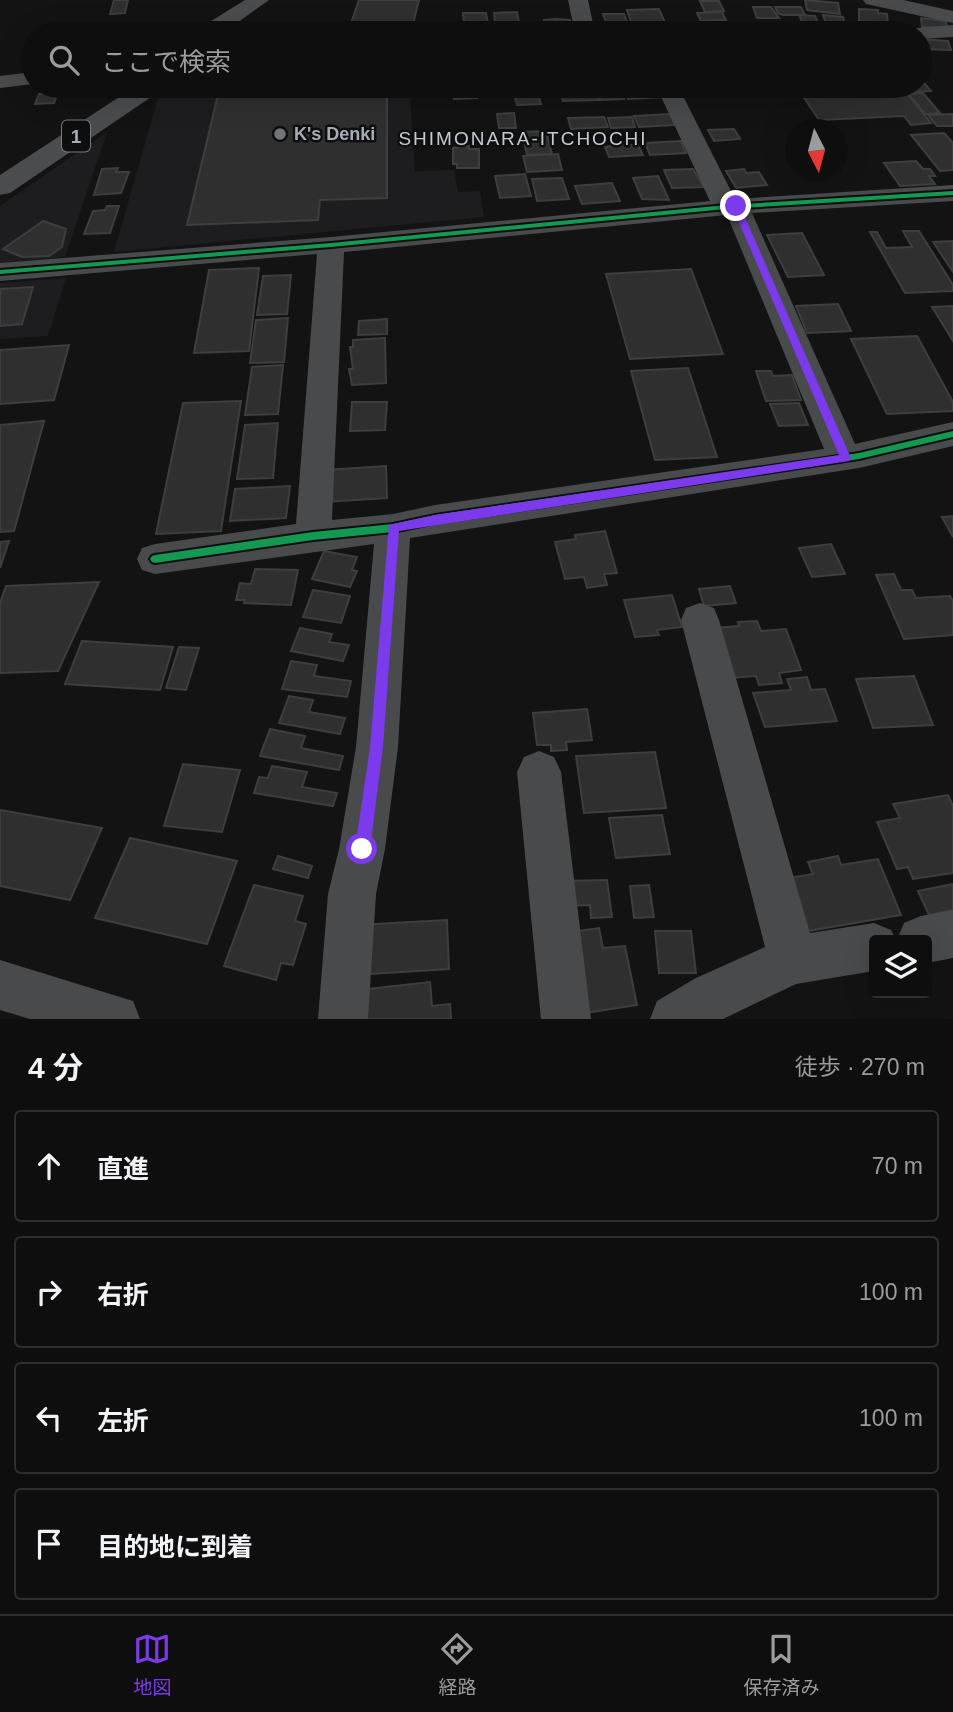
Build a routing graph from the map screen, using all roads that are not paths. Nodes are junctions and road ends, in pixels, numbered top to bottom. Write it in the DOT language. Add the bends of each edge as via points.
graph roads {
  1 [pos="259,0"];
  2 [pos="281,0"];
  3 [pos="578,0"];
  4 [pos="873,0"];
  5 [pos="953,18"];
  6 [pos="227,21"];
  7 [pos="249,21"];
  8 [pos="582,21"];
  9 [pos="953,31"];
  10 [pos="932,32"];
  11 [pos="21,79"];
  12 [pos="0,82"];
  13 [pos="109,98"];
  14 [pos="134,98"];
  15 [pos="673,98"];
  16 [pos="0,169"];
  17 [pos="0,187"];
  18 [pos="953,194"];
  19 [pos="731,206"];
  20 [pos="331,245"];
  21 [pos="0,272"];
  22 [pos="953,434"];
  23 [pos="845,458"];
  24 [pos="393,528"];
  25 [pos="313,536"];
  26 [pos="155,559"];
  27 [pos="700,620"];
  28 [pos="538,772"];
  29 [pos="953,934"];
  30 [pos="932,938"];
  31 [pos="869,948"];
  32 [pos="793,960"];
  33 [pos="0,985"];
  34 [pos="115,1019"];
  35 [pos="343,1019"];
  36 [pos="566,1019"];
  37 [pos="675,1019"];
  1 -- 6 [label="highway"];
  2 -- 7 [label="highway"];
  3 -- 8 [label="street"];
  4 -- 5 [label="street"];
  9 -- 10 [label="street"];
  11 -- 12 [label="street"];
  13 -- 16 [label="highway, 1"];
  14 -- 17 [label="highway, 1"];
  15 -- 19 [label="street"];
  18 -- 19 [label="street"];
  19 -- 20 [label="street"];
  19 -- 23 [label="street"];
  20 -- 21 [label="street"];
  20 -- 25 [label="street"];
  22 -- 23 [label="street"];
  23 -- 24 [label="street"];
  24 -- 25 [label="street"];
  24 -- 35 [label="street" via="376,747 352,894"];
  25 -- 26 [label="street"];
  27 -- 32 [label="street"];
  28 -- 36 [label="street"];
  29 -- 30 [label="street"];
  31 -- 32 [label="street"];
  32 -- 37 [label="street"];
  33 -- 34 [label="street"];
}
